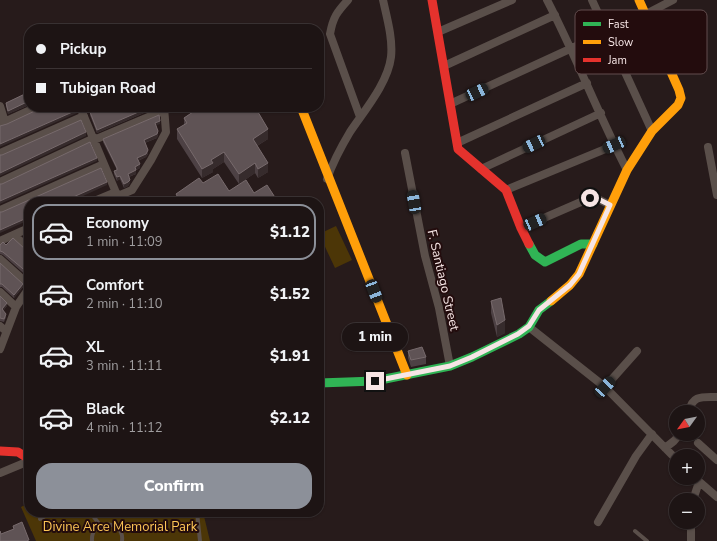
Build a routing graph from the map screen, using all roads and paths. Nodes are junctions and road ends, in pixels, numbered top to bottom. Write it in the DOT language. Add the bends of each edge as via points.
graph roads {
  1 [pos="348,0"];
  2 [pos="383,0"];
  3 [pos="432,0"];
  4 [pos="512,0"];
  5 [pos="547,0"];
  6 [pos="592,0"];
  7 [pos="639,0"];
  8 [pos="673,0"];
  9 [pos="597,10"];
  10 [pos="644,10"];
  11 [pos="654,10"];
  12 [pos="555,15"];
  13 [pos="438,32"];
  14 [pos="575,47"];
  15 [pos="571,49"];
  16 [pos="575,58"];
  17 [pos="444,66"];
  18 [pos="583,74"];
  19 [pos="626,74"];
  20 [pos="672,74"];
  21 [pos="587,83"];
  22 [pos="450,104"];
  23 [pos="0,106"];
  24 [pos="26,112"];
  25 [pos="82,112"];
  26 [pos="156,112"];
  27 [pos="165,112"];
  28 [pos="303,112"];
  29 [pos="601,113"];
  30 [pos="84,116"];
  31 [pos="360,117"];
  32 [pos="2,123"];
  33 [pos="652,131"];
  34 [pos="94,139"];
  35 [pos="457,143"];
  36 [pos="614,145"];
  37 [pos="708,147"];
  38 [pos="0,153"];
  39 [pos="405,153"];
  40 [pos="104,164"];
  41 [pos="482,169"];
  42 [pos="627,170"];
  43 [pos="327,179"];
  44 [pos="0,182"];
  45 [pos="506,190"];
  46 [pos="717,194"];
  47 [pos="29,197"];
  48 [pos="118,197"];
  49 [pos="24,199"];
  50 [pos="610,205"];
  51 [pos="0,210"];
  52 [pos="521,228"];
  53 [pos="24,230"];
  54 [pos="14,235"];
  55 [pos="0,241"];
  56 [pos="24,244"];
  57 [pos="593,244"];
  58 [pos="0,259"];
  59 [pos="24,282"];
  60 [pos="0,292"];
  61 [pos="24,295"];
  62 [pos="16,307"];
  63 [pos="529,326"];
  64 [pos="3,329"];
  65 [pos="0,349"];
  66 [pos="637,351"];
  67 [pos="450,366"];
  68 [pos="407,375"];
  69 [pos="324,383"];
  70 [pos="605,387"];
  71 [pos="717,397"];
  72 [pos="690,405"];
  73 [pos="652,434"];
  74 [pos="674,441"];
  75 [pos="698,443"];
  76 [pos="665,448"];
  77 [pos="0,451"];
  78 [pos="669,452"];
  79 [pos="24,456"];
  80 [pos="717,460"];
  81 [pos="24,462"];
  82 [pos="0,473"];
  83 [pos="703,485"];
  84 [pos="717,497"];
  85 [pos="43,517"];
  86 [pos="94,517"];
  87 [pos="198,517"];
  88 [pos="40,519"];
  89 [pos="598,522"];
  90 [pos="100,525"];
  91 [pos="691,529"];
  92 [pos="636,531"];
  93 [pos="92,541"];
  94 [pos="122,541"];
  95 [pos="200,541"];
  96 [pos="647,541"];
  97 [pos="690,541"];
  1 -- 31 [label="street" via="332,21 330,34"];
  2 -- 31 [label="street" via="391,44 389,68"];
  3 -- 13 [label="street"];
  4 -- 13 [label="street"];
  5 -- 12 [label="street"];
  6 -- 9 [label="street"];
  7 -- 10 [label="street"];
  8 -- 11 [label="street"];
  12 -- 15 [label="street"];
  12 -- 17 [label="street"];
  13 -- 17 [label="street"];
  14 -- 15 [label="street"];
  15 -- 16 [label="street"];
  15 -- 22 [label="street"];
  17 -- 22 [label="street"];
  18 -- 21 [label="street"];
  19 -- 33 [label="street"];
  20 -- 33 [label="street" via="681,98 674,111"];
  21 -- 29 [label="street"];
  21 -- 35 [label="street"];
  22 -- 35 [label="street"];
  23 -- 32 [label="street"];
  24 -- 32 [label="street"];
  25 -- 30 [label="street"];
  26 -- 34 [label="street"];
  27 -- 48 [label="street" via="166,132 151,160 132,190"];
  28 -- 43 [label="street"];
  29 -- 36 [label="street"];
  29 -- 41 [label="street"];
  30 -- 34 [label="street"];
  30 -- 38 [label="street"];
  31 -- 43 [label="street" via="338,154"];
  33 -- 42 [label="street"];
  34 -- 40 [label="street"];
  34 -- 44 [label="street"];
  35 -- 41 [label="street" via="458,149"];
  36 -- 42 [label="street"];
  36 -- 45 [label="street"];
  37 -- 46 [label="street"];
  39 -- 67 [label="street, F. Santiago Street" via="423,248 439,308"];
  40 -- 47 [label="street"];
  40 -- 48 [label="street"];
  41 -- 45 [label="street"];
  42 -- 50 [label="street"];
  43 -- 68 [label="street"];
  45 -- 52 [label="street"];
  49 -- 51 [label="street"];
  50 -- 52 [label="street" via="594,197 590,198"];
  50 -- 57 [label="street"];
  52 -- 57 [label="street" via="535,255 545,262 580,244"];
  53 -- 54 [label="street"];
  54 -- 55 [label="street"];
  54 -- 56 [label="street"];
  57 -- 63 [label="street" via="579,274 570,285 539,310"];
  58 -- 59 [label="street"];
  60 -- 62 [label="street"];
  61 -- 62 [label="street"];
  62 -- 64 [label="street"];
  63 -- 67 [label="street" via="518,334"];
  63 -- 70 [label="street"];
  64 -- 65 [label="street"];
  66 -- 70 [label="street"];
  67 -- 68 [label="street"];
  68 -- 69 [label="street" via="375,381"];
  70 -- 73 [label="street"];
  71 -- 72 [label="street" via="702,397"];
  73 -- 76 [label="street"];
  73 -- 89 [label="street" via="636,456"];
  74 -- 76 [label="street"];
  75 -- 80 [label="street"];
  76 -- 78 [label="street"];
  77 -- 79 [label="street" via="18,452"];
  81 -- 82 [label="street"];
  83 -- 84 [label="street"];
  85 -- 88 [label="lane"];
  86 -- 90 [label="lane"];
  87 -- 95 [label="lane"];
  90 -- 93 [label="lane" via="94,530"];
  90 -- 94 [label="lane" via="114,525 120,530"];
  91 -- 97 [label="street"];
  92 -- 96 [label="lane"];
}
